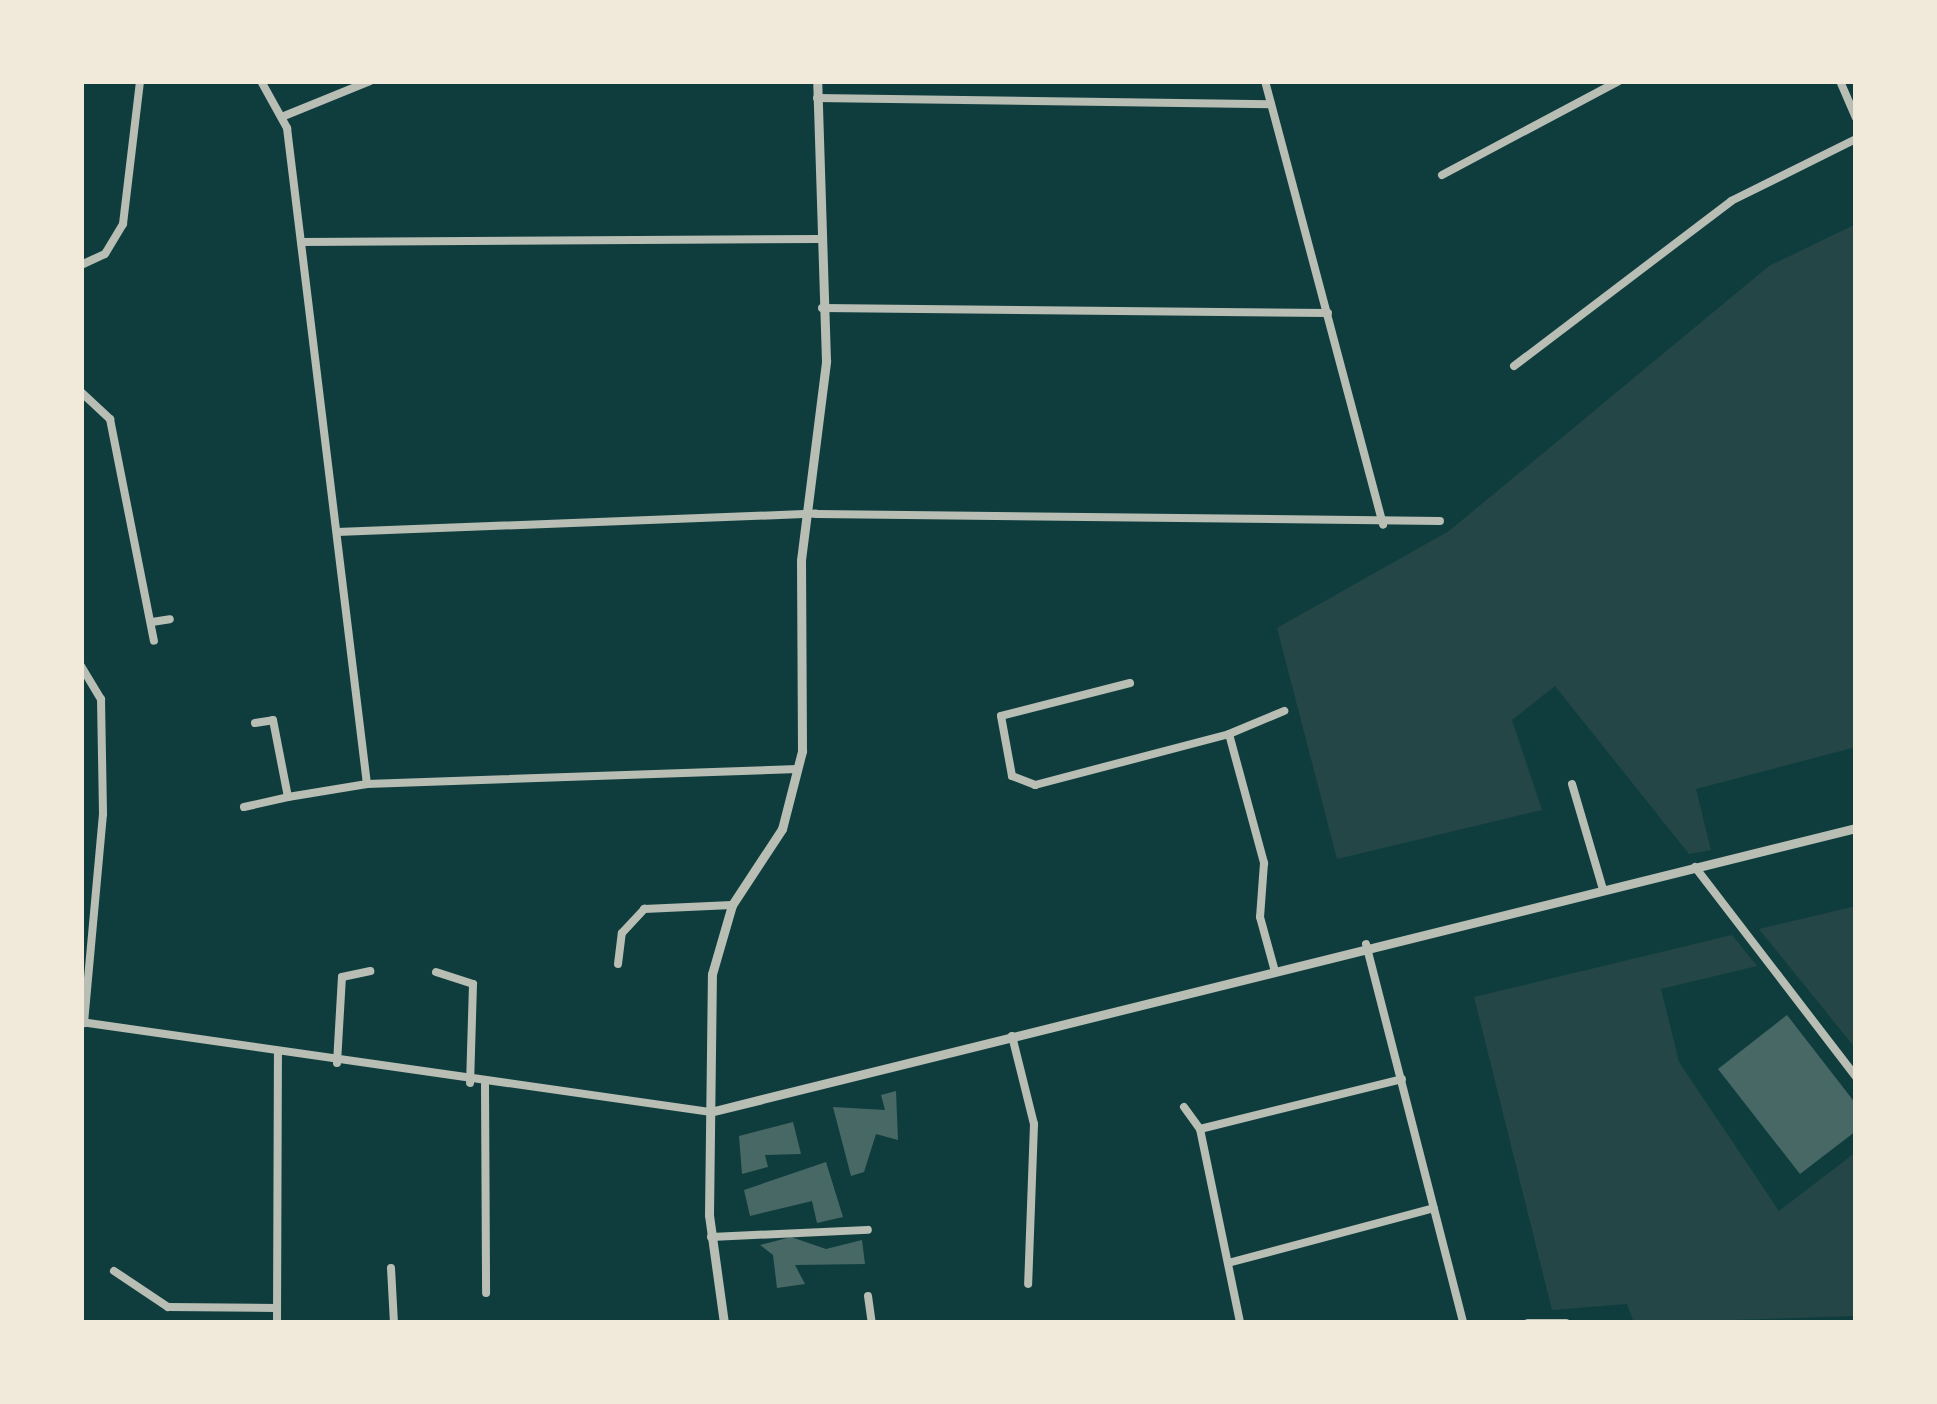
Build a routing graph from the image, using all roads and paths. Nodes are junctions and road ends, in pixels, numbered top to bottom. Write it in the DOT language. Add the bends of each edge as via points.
graph roads {
  1 [pos="140,81"];
  2 [pos="261,81"];
  3 [pos="370,81"];
  4 [pos="817,81"];
  5 [pos="1265,81"];
  6 [pos="1619,81"];
  7 [pos="1840,81"];
  8 [pos="817,98"];
  9 [pos="1271,104"];
  10 [pos="284,116"];
  11 [pos="1856,118"];
  12 [pos="1856,139"];
  13 [pos="1442,175"];
  14 [pos="820,239"];
  15 [pos="301,242"];
  16 [pos="81,266"];
  17 [pos="822,308"];
  18 [pos="1328,313"];
  19 [pos="1514,366"];
  20 [pos="81,392"];
  21 [pos="808,514"];
  22 [pos="1440,521"];
  23 [pos="1383,525"];
  24 [pos="337,532"];
  25 [pos="170,619"];
  26 [pos="152,622"];
  27 [pos="154,641"];
  28 [pos="81,666"];
  29 [pos="1130,683"];
  30 [pos="1284,711"];
  31 [pos="255,723"];
  32 [pos="1229,734"];
  33 [pos="800,769"];
  34 [pos="368,784"];
  35 [pos="1572,784"];
  36 [pos="288,797"];
  37 [pos="244,807"];
  38 [pos="1856,828"];
  39 [pos="1695,867"];
  40 [pos="1603,889"];
  41 [pos="731,905"];
  42 [pos="1366,944"];
  43 [pos="618,964"];
  44 [pos="1274,968"];
  45 [pos="370,971"];
  46 [pos="436,972"];
  47 [pos="82,1022"];
  48 [pos="1012,1036"];
  49 [pos="278,1054"];
  50 [pos="337,1064"];
  51 [pos="1856,1077"];
  52 [pos="1402,1079"];
  53 [pos="470,1083"];
  54 [pos="485,1084"];
  55 [pos="1184,1107"];
  56 [pos="710,1112"];
  57 [pos="1200,1129"];
  58 [pos="1434,1208"];
  59 [pos="868,1230"];
  60 [pos="711,1238"];
  61 [pos="1228,1262"];
  62 [pos="391,1268"];
  63 [pos="114,1271"];
  64 [pos="1028,1284"];
  65 [pos="486,1293"];
  66 [pos="868,1296"];
  67 [pos="276,1308"];
  68 [pos="277,1323"];
  69 [pos="394,1323"];
  70 [pos="724,1323"];
  71 [pos="872,1323"];
  72 [pos="1240,1323"];
  73 [pos="1463,1323"];
  74 [pos="1528,1323"];
  75 [pos="1566,1323"];
  1 -- 16 [label="street" via="123,224 105,254"];
  2 -- 10 [label="street"];
  3 -- 10 [label="street"];
  4 -- 8 [label="street"];
  5 -- 9 [label="street"];
  6 -- 13 [label="street"];
  7 -- 11 [label="street"];
  8 -- 9 [label="street"];
  8 -- 14 [label="street"];
  9 -- 18 [label="street"];
  10 -- 15 [label="street"];
  12 -- 19 [label="street" via="1731,201"];
  14 -- 15 [label="street"];
  14 -- 17 [label="street"];
  15 -- 24 [label="street"];
  17 -- 18 [label="street"];
  17 -- 21 [label="street"];
  18 -- 23 [label="street"];
  20 -- 26 [label="street" via="110,419"];
  21 -- 23 [label="street"];
  21 -- 24 [label="street"];
  21 -- 33 [label="street"];
  22 -- 23 [label="street"];
  24 -- 34 [label="street"];
  25 -- 26 [label="street"];
  26 -- 27 [label="street"];
  28 -- 47 [label="street" via="94,672 103,814"];
  29 -- 32 [label="street" via="1001,716 1018,784"];
  30 -- 32 [label="street"];
  31 -- 36 [label="street" via="273,721"];
  32 -- 44 [label="street" via="1264,863 1260,917"];
  33 -- 34 [label="street"];
  33 -- 41 [label="street" via="782,829"];
  34 -- 36 [label="street"];
  35 -- 40 [label="street"];
  36 -- 37 [label="street"];
  38 -- 39 [label="street"];
  39 -- 40 [label="street"];
  39 -- 51 [label="street"];
  40 -- 42 [label="street"];
  41 -- 43 [label="street" via="644,909 622,933"];
  41 -- 56 [label="street" via="712,974"];
  42 -- 44 [label="street"];
  42 -- 52 [label="street"];
  44 -- 48 [label="street"];
  45 -- 50 [label="street" via="342,976"];
  46 -- 53 [label="street" via="472,983"];
  47 -- 49 [label="street"];
  48 -- 56 [label="street"];
  48 -- 64 [label="street" via="1034,1124"];
  49 -- 50 [label="street"];
  49 -- 67 [label="street"];
  50 -- 53 [label="street"];
  52 -- 57 [label="street"];
  52 -- 58 [label="street"];
  53 -- 54 [label="street"];
  54 -- 56 [label="street"];
  54 -- 65 [label="street"];
  55 -- 57 [label="street"];
  56 -- 60 [label="street"];
  57 -- 61 [label="street"];
  58 -- 61 [label="street"];
  58 -- 73 [label="street"];
  59 -- 60 [label="street"];
  60 -- 70 [label="street"];
  61 -- 72 [label="street"];
  62 -- 69 [label="street"];
  63 -- 67 [label="street" via="168,1307"];
  66 -- 71 [label="street"];
  67 -- 68 [label="street"];
  74 -- 75 [label="street"];
}
